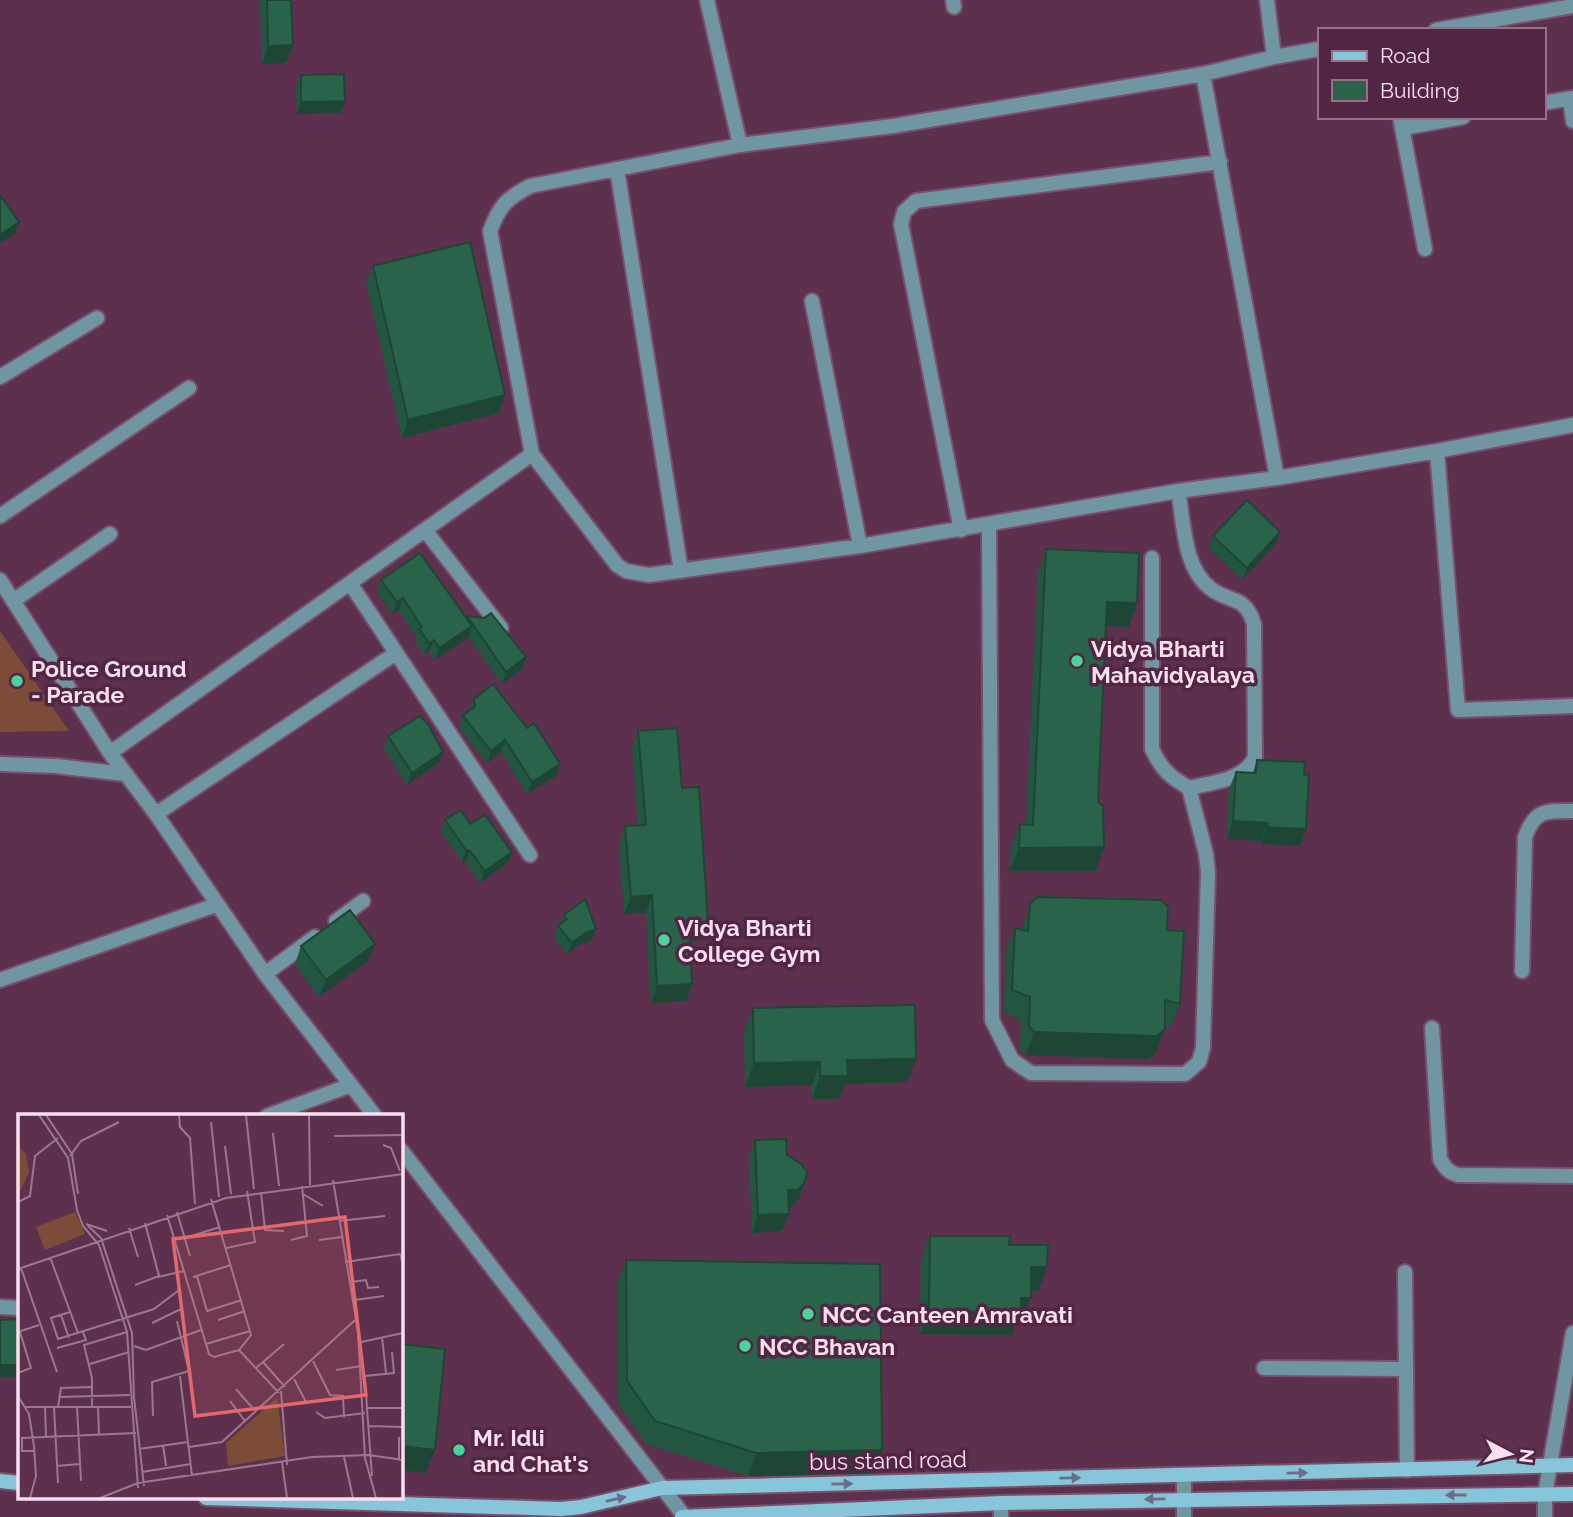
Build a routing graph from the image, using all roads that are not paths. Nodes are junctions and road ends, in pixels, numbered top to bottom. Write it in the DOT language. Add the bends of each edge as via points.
graph roads {
  1 [pos="707,0"];
  2 [pos="1268,0"];
  3 [pos="1573,6"];
  4 [pos="1447,28"];
  5 [pos="1318,49"];
  6 [pos="1274,57"];
  7 [pos="1203,74"];
  8 [pos="1571,99"];
  9 [pos="1545,103"];
  10 [pos="1439,119"];
  11 [pos="1573,121"];
  12 [pos="1402,122"];
  13 [pos="740,145"];
  14 [pos="1220,162"];
  15 [pos="617,169"];
  16 [pos="1425,249"];
  17 [pos="812,301"];
  18 [pos="97,318"];
  19 [pos="0,377"];
  20 [pos="189,388"];
  21 [pos="1573,425"];
  22 [pos="1437,451"];
  23 [pos="532,454"];
  24 [pos="1278,478"];
  25 [pos="1178,491"];
  26 [pos="0,516"];
  27 [pos="989,525"];
  28 [pos="425,530"];
  29 [pos="961,530"];
  30 [pos="110,534"];
  31 [pos="860,546"];
  32 [pos="1152,558"];
  33 [pos="681,571"];
  34 [pos="0,580"];
  35 [pos="350,583"];
  36 [pos="13,601"];
  37 [pos="510,640"];
  38 [pos="396,653"];
  39 [pos="1573,706"];
  40 [pos="110,753"];
  41 [pos="0,764"];
  42 [pos="125,774"];
  43 [pos="1189,788"];
  44 [pos="1573,811"];
  45 [pos="156,814"];
  46 [pos="530,855"];
  47 [pos="363,901"];
  48 [pos="216,905"];
  49 [pos="1522,971"];
  50 [pos="265,974"];
  51 [pos="0,980"];
  52 [pos="1432,1028"];
  53 [pos="351,1085"];
  54 [pos="272,1114"];
  55 [pos="373,1114"];
  56 [pos="402,1151"];
  57 [pos="1573,1176"];
  58 [pos="1405,1272"];
  59 [pos="0,1307"];
  60 [pos="18,1308"];
  61 [pos="1573,1333"];
  62 [pos="1264,1368"];
  63 [pos="1406,1369"];
  64 [pos="1550,1465"];
  65 [pos="1573,1465"];
  66 [pos="1407,1470"];
  67 [pos="1184,1475"];
  68 [pos="0,1481"];
  69 [pos="18,1483"];
  70 [pos="662,1488"];
  71 [pos="1573,1494"];
  72 [pos="1545,1495"];
  73 [pos="1184,1499"];
  74 [pos="290,1500"];
  75 [pos="1001,1510"];
  76 [pos="846,1513"];
  77 [pos="684,1517"];
  78 [pos="1184,1517"];
  79 [pos="1545,1517"];
  1 -- 13 [label="street"];
  2 -- 6 [label="street"];
  3 -- 4 [label="street"];
  5 -- 6 [label="street"];
  6 -- 7 [label="street"];
  7 -- 13 [label="street" via="893,127"];
  7 -- 14 [label="street"];
  8 -- 9 [label="street"];
  8 -- 11 [label="street"];
  10 -- 12 [label="street"];
  12 -- 16 [label="street"];
  13 -- 15 [label="street"];
  14 -- 24 [label="street"];
  14 -- 29 [label="street" via="908,205 901,224"];
  15 -- 23 [label="street" via="530,186 508,198 490,231"];
  15 -- 33 [label="street"];
  17 -- 31 [label="street"];
  18 -- 19 [label="street"];
  20 -- 26 [label="street"];
  21 -- 22 [label="street"];
  22 -- 24 [label="street"];
  22 -- 39 [label="street" via="1458,710"];
  23 -- 28 [label="street"];
  23 -- 33 [label="street" via="617,565 636,574"];
  24 -- 25 [label="street"];
  25 -- 27 [label="street"];
  25 -- 43 [label="street" via="1191,561 1210,588 1244,604 1254,624 1255,757 1242,774"];
  27 -- 29 [label="street"];
  27 -- 43 [label="street" via="992,1020 1012,1060 1031,1073 1185,1074 1199,1062 1208,872"];
  28 -- 35 [label="street"];
  28 -- 37 [label="street"];
  29 -- 31 [label="street"];
  30 -- 36 [label="street"];
  31 -- 33 [label="street"];
  32 -- 43 [label="street" via="1152,749 1169,777"];
  34 -- 36 [label="street"];
  35 -- 38 [label="street"];
  35 -- 40 [label="street"];
  36 -- 40 [label="street"];
  38 -- 45 [label="street"];
  38 -- 46 [label="street"];
  40 -- 42 [label="street"];
  41 -- 42 [label="street"];
  42 -- 45 [label="street"];
  44 -- 49 [label="street" via="1546,811 1535,817 1525,837"];
  45 -- 48 [label="street"];
  47 -- 50 [label="street"];
  48 -- 50 [label="street"];
  48 -- 51 [label="street"];
  50 -- 53 [label="street"];
  52 -- 57 [label="street" via="1444,1168 1458,1175"];
  53 -- 54 [label="street"];
  53 -- 55 [label="street"];
  56 -- 70 [label="street"];
  58 -- 63 [label="street"];
  59 -- 60 [label="street"];
  61 -- 64 [label="street"];
  62 -- 63 [label="street"];
  63 -- 66 [label="street"];
  64 -- 65 [label="street, bus stand road"];
  64 -- 66 [label="street, bus stand road"];
  64 -- 72 [label="street"];
  67 -- 66 [label="street, bus stand road, one-way"];
  70 -- 67 [label="street, bus stand road, one-way"];
  67 -- 73 [label="street"];
  68 -- 69 [label="street"];
  74 -- 70 [label="street, bus stand road, one-way" via="561,1509"];
  70 -- 77 [label="street"];
  71 -- 72 [label="street, bus stand road"];
  72 -- 73 [label="street, bus stand road, one-way"];
  72 -- 79 [label="street"];
  73 -- 75 [label="street, bus stand road, one-way"];
  73 -- 78 [label="street"];
  75 -- 76 [label="street, bus stand road"];
  76 -- 77 [label="street, bus stand road"];
}
